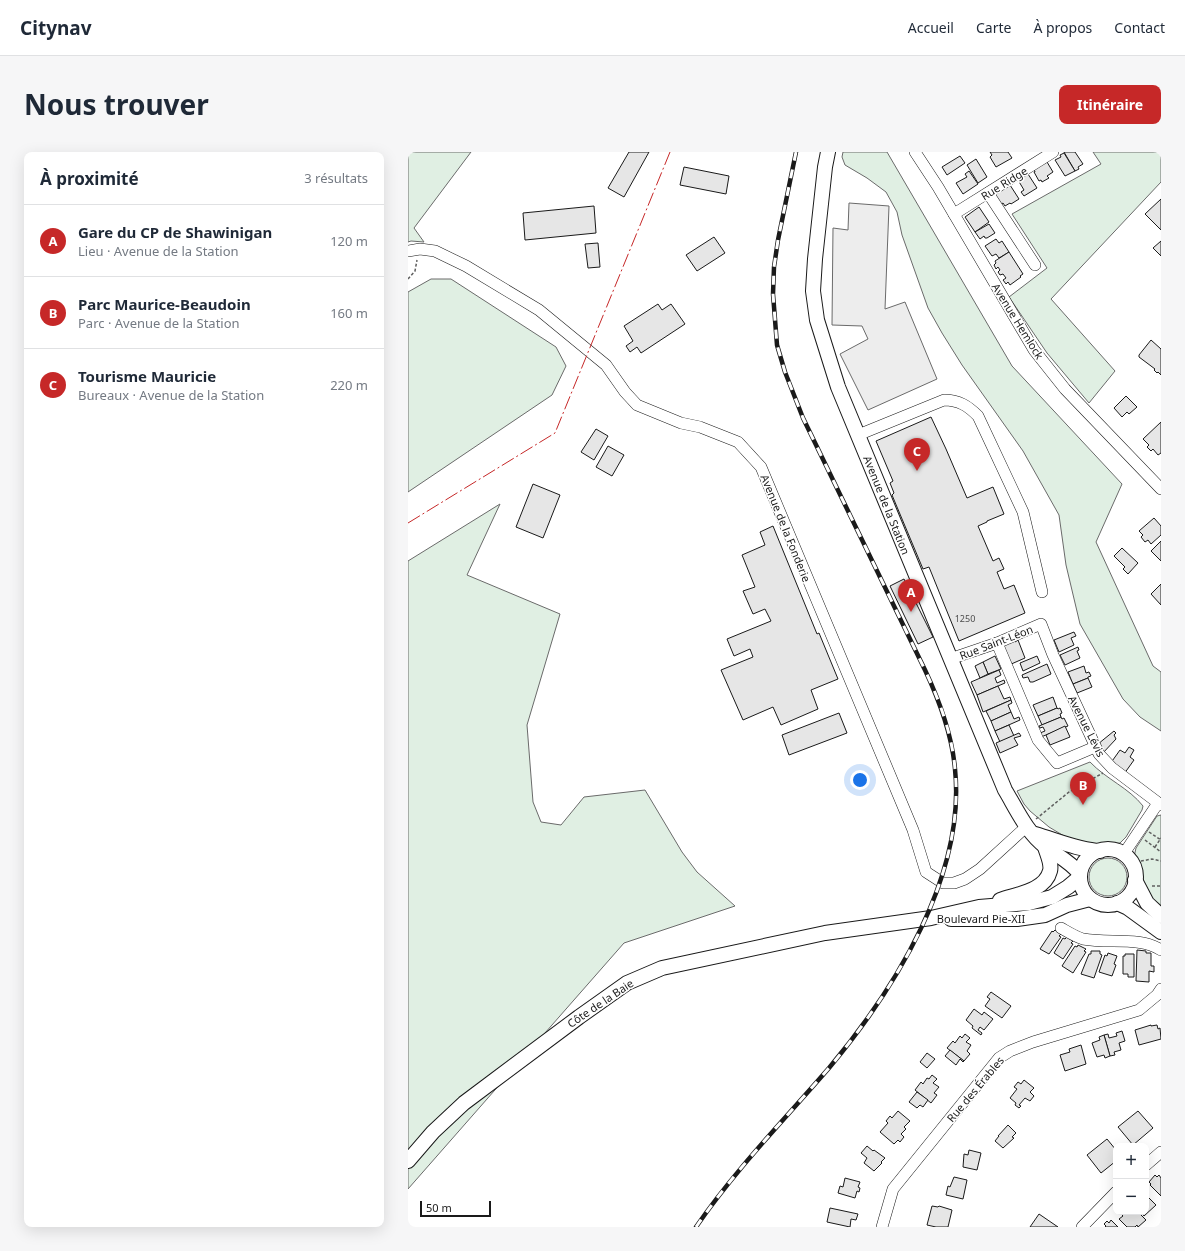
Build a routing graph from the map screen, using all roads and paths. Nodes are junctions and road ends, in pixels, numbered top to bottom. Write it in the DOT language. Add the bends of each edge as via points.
graph roads {
  1 [pos="822,152"];
  2 [pos="828,152"];
  3 [pos="1053,152"];
  4 [pos="918,153"];
  5 [pos="825,167"];
  6 [pos="988,193"];
  7 [pos="954,214"];
  8 [pos="420,249"];
  9 [pos="408,251"];
  10 [pos="1035,265"];
  11 [pos="408,279"];
  12 [pos="858,435"];
  13 [pos="1161,489"];
  14 [pos="1042,592"];
  15 [pos="1041,624"];
  16 [pos="997,643"];
  17 [pos="950,660"];
  18 [pos="1095,747"];
  19 [pos="1112,768"];
  20 [pos="1159,804"];
  21 [pos="1146,830"];
  22 [pos="1030,831"];
  23 [pos="1142,838"];
  24 [pos="1161,840"];
  25 [pos="1045,847"];
  26 [pos="1155,848"];
  27 [pos="1100,851"];
  28 [pos="1161,852"];
  29 [pos="1130,858"];
  30 [pos="1161,861"];
  31 [pos="1080,876"];
  32 [pos="1135,880"];
  33 [pos="1090,899"];
  34 [pos="1117,903"];
  35 [pos="979,907"];
  36 [pos="1161,916"];
  37 [pos="931,918"];
  38 [pos="1060,928"];
  39 [pos="1161,932"];
  40 [pos="1161,950"];
  41 [pos="1161,989"];
  42 [pos="1161,1152"];
  43 [pos="408,1161"];
  44 [pos="1149,1162"];
  45 [pos="1113,1195"];
  46 [pos="882,1227"];
  47 [pos="1082,1227"];
  1 -- 5 [label="main road"];
  2 -- 5 [label="main road"];
  3 -- 6 [label="street, Rue Ridge"];
  4 -- 7 [label="street, Avenue Hemlock"];
  5 -- 12 [label="main road, Avenue de la Station" via="813,290 817,320 838,387"];
  6 -- 7 [label="street, Rue Ridge"];
  6 -- 10 [label="street"];
  7 -- 13 [label="street, Avenue Hemlock" via="1034,350 1065,390"];
  8 -- 9 [label="street, Avenue de la Fonderie"];
  8 -- 11 [label="path" via="415,271"];
  8 -- 22 [label="street, Avenue de la Fonderie" via="434,252 466,266 539,310 606,365 637,405 738,442 761,467 913,830 926,872 943,883 965,879"];
  12 -- 14 [label="street" via="944,400 953,400 970,408 978,416 1023,512"];
  12 -- 17 [label="main road, Avenue de la Station"];
  15 -- 16 [label="street, Rue Saint-Léon"];
  15 -- 18 [label="street, Avenue Lévis"];
  16 -- 17 [label="street, Rue Saint-Léon"];
  16 -- 18 [label="street" via="1038,740 1057,763"];
  17 -- 22 [label="main road, Avenue de la Station" via="1005,790"];
  18 -- 19 [label="street, Avenue Lévis"];
  19 -- 20 [label="street, Avenue Lévis"];
  19 -- 22 [label="path" via="1069,792"];
  20 -- 29 [label="street"];
  21 -- 24 [label="path"];
  22 -- 25 [label="main road, Avenue de la Station"];
  22 -- 27 [label="main road" via="1090,851"];
  23 -- 26 [label="path"];
  24 -- 26 [label="path"];
  25 -- 31 [label="main road, Avenue de la Station" via="1068,862"];
  25 -- 35 [label="main road" via="1050,870 1045,882 1035,888"];
  26 -- 28 [label="path"];
  27 -- 29 [label="main road" via="1112,850"];
  27 -- 31 [label="main road" via="1093,854 1082,866"];
  29 -- 30 [label="path"];
  29 -- 32 [label="main road"];
  31 -- 33 [label="main road" via="1083,889"];
  31 -- 35 [label="main road, Boulevard Pie-XII" via="1052,897 1029,903"];
  32 -- 34 [label="main road" via="1128,897"];
  32 -- 36 [label="main road" via="1147,903"];
  33 -- 34 [label="main road" via="1098,904"];
  33 -- 37 [label="main road, Boulevard Pie-XII" via="1067,905 1045,915 1017,920"];
  34 -- 39 [label="main road"];
  35 -- 37 [label="main road, Boulevard Pie-XII"];
  37 -- 43 [label="main road, Côte de la Baie" via="817,935 662,968 627,983 464,1103 433,1132"];
  38 -- 40 [label="street" via="1082,939 1142,943"];
  41 -- 46 [label="street, Rue des Érables" via="1139,1010 1033,1042 999,1058 893,1189"];
  42 -- 44 [label="street"];
  45 -- 47 [label="street"];
}
